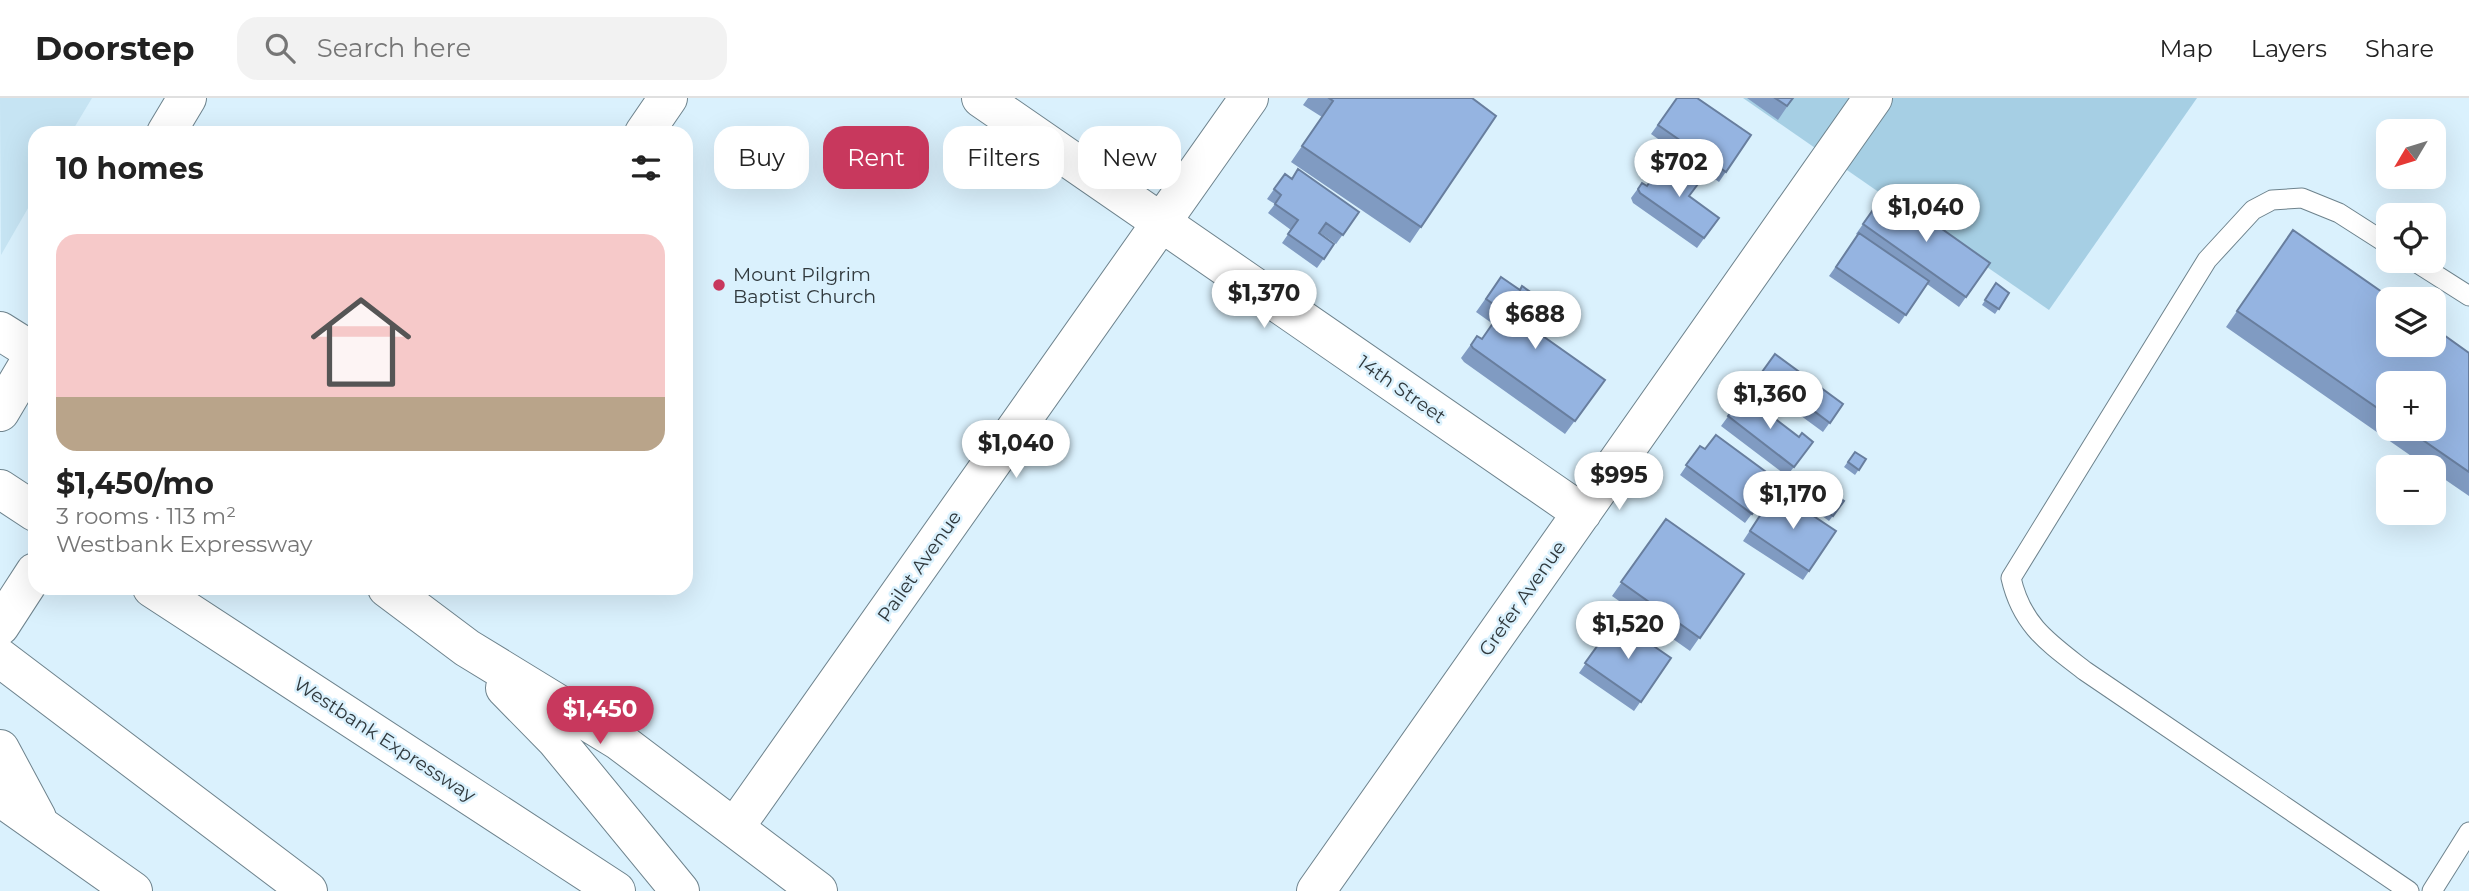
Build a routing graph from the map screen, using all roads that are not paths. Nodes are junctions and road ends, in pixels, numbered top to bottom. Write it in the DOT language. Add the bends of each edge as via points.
graph roads {
  1 [pos="187,98"];
  2 [pos="668,98"];
  3 [pos="981,98"];
  4 [pos="1249,98"];
  5 [pos="1873,98"];
  6 [pos="170,126"];
  7 [pos="649,126"];
  8 [pos="1161,223"];
  9 [pos="2376,237"];
  10 [pos="2433,273"];
  11 [pos="2469,296"];
  12 [pos="0,331"];
  13 [pos="28,349"];
  14 [pos="28,366"];
  15 [pos="0,412"];
  16 [pos="0,489"];
  17 [pos="28,507"];
  18 [pos="1582,513"];
  19 [pos="28,583"];
  20 [pos="163,595"];
  21 [pos="396,595"];
  22 [pos="0,626"];
  23 [pos="467,649"];
  24 [pos="0,658"];
  25 [pos="0,749"];
  26 [pos="0,797"];
  27 [pos="41,824"];
  28 [pos="735,827"];
  29 [pos="2469,832"];
  30 [pos="120,887"];
  31 [pos="308,891"];
  32 [pos="616,891"];
  33 [pos="680,891"];
  34 [pos="818,891"];
  35 [pos="1316,891"];
  36 [pos="2409,891"];
  37 [pos="2432,891"];
  1 -- 6 [label="main road"];
  2 -- 7 [label="main road"];
  3 -- 8 [label="main road, 14th Street"];
  4 -- 8 [label="main road, Pailet Avenue"];
  5 -- 18 [label="main road, Grefer Avenue"];
  8 -- 18 [label="main road, 14th Street"];
  8 -- 28 [label="main road, Pailet Avenue"];
  9 -- 36 [label="lane" via="2339,213 2302,198 2273,200 2253,210 2207,260 2011,578 2017,603 2038,634 2076,664"];
  10 -- 11 [label="lane"];
  12 -- 13 [label="main road"];
  14 -- 15 [label="main road"];
  16 -- 17 [label="main road"];
  18 -- 35 [label="main road, Grefer Avenue"];
  19 -- 22 [label="main road"];
  20 -- 32 [label="main road, Westbank Expressway"];
  21 -- 23 [label="main road"];
  23 -- 28 [label="main road" via="619,741"];
  23 -- 33 [label="main road" via="556,740"];
  24 -- 31 [label="main road"];
  25 -- 27 [label="main road"];
  26 -- 27 [label="main road"];
  27 -- 30 [label="main road"];
  28 -- 34 [label="main road"];
  29 -- 37 [label="lane"];
}
